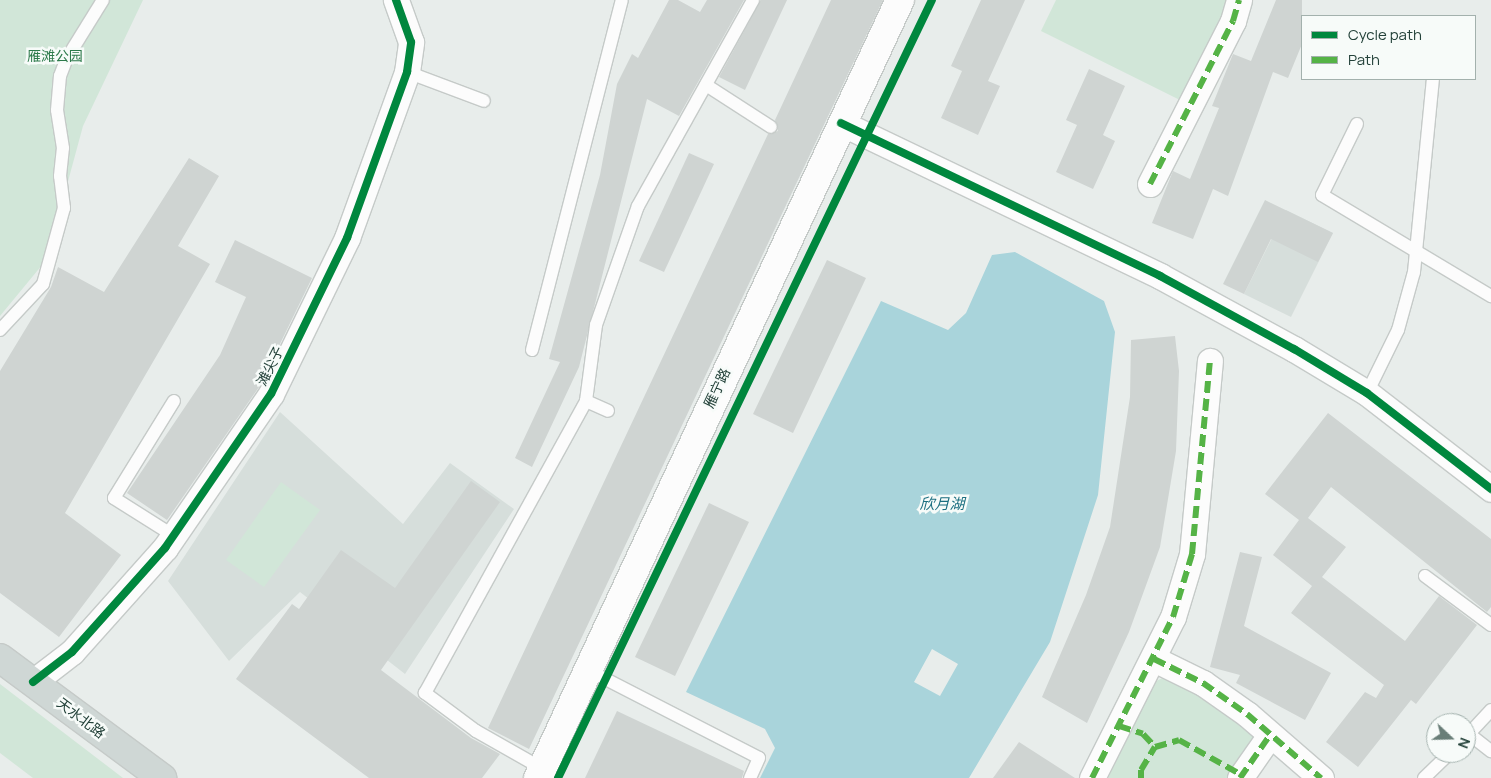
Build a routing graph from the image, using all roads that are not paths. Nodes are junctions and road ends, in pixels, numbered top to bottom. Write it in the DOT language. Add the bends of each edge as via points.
graph roads {
  1 [pos="103,0"];
  2 [pos="396,0"];
  3 [pos="622,0"];
  4 [pos="753,0"];
  5 [pos="900,0"];
  6 [pos="1239,0"];
  7 [pos="407,72"];
  8 [pos="1433,80"];
  9 [pos="706,85"];
  10 [pos="484,101"];
  11 [pos="841,123"];
  12 [pos="1357,124"];
  13 [pos="771,127"];
  14 [pos="1150,184"];
  15 [pos="1415,251"];
  16 [pos="1491,296"];
  17 [pos="0,330"];
  18 [pos="532,350"];
  19 [pos="1210,361"];
  20 [pos="1367,393"];
  21 [pos="174,401"];
  22 [pos="586,401"];
  23 [pos="608,411"];
  24 [pos="1491,489"];
  25 [pos="174,536"];
  26 [pos="1425,576"];
  27 [pos="1491,625"];
  28 [pos="0,658"];
  29 [pos="1154,659"];
  30 [pos="588,670"];
  31 [pos="33,682"];
  32 [pos="1491,710"];
  33 [pos="1476,726"];
  34 [pos="1270,735"];
  35 [pos="1476,741"];
  36 [pos="1491,751"];
  37 [pos="1440,763"];
  38 [pos="541,773"];
  39 [pos="162,778"];
  40 [pos="750,778"];
  41 [pos="1092,778"];
  42 [pos="1240,778"];
  43 [pos="1321,778"];
  44 [pos="1424,778"];
  1 -- 17 [label="lane" via="67,58 60,76 57,110 63,148 60,176 64,208 44,284"];
  2 -- 7 [label="street, 滩尖子" via="411,42"];
  3 -- 18 [label="lane"];
  4 -- 9 [label="lane"];
  5 -- 11 [label="main road, 雁宁路"];
  6 -- 14 [label="street" via="1233,21"];
  7 -- 10 [label="lane"];
  7 -- 25 [label="street, 滩尖子" via="347,238 271,394"];
  8 -- 15 [label="lane"];
  9 -- 13 [label="lane"];
  9 -- 22 [label="lane" via="638,206 596,325"];
  11 -- 20 [label="street" via="1160,276"];
  11 -- 30 [label="main road, 雁宁路" via="820,152 682,446"];
  12 -- 15 [label="lane" via="1322,195"];
  15 -- 16 [label="lane"];
  15 -- 20 [label="lane" via="1414,272 1398,330"];
  19 -- 29 [label="street" via="1192,554 1173,617"];
  20 -- 24 [label="street"];
  21 -- 25 [label="lane" via="114,498"];
  22 -- 23 [label="lane"];
  22 -- 38 [label="lane" via="425,693"];
  25 -- 31 [label="street, 滩尖子" via="72,652"];
  26 -- 27 [label="lane"];
  28 -- 31 [label="main road, 天水北路"];
  29 -- 34 [label="street" via="1203,683"];
  29 -- 41 [label="street"];
  30 -- 38 [label="main road, 雁宁路"];
  30 -- 40 [label="lane" via="759,758"];
  31 -- 39 [label="main road, 天水北路"];
  32 -- 33 [label="lane"];
  34 -- 42 [label="street"];
  34 -- 43 [label="street"];
  35 -- 36 [label="lane"];
  37 -- 44 [label="lane"];
}
